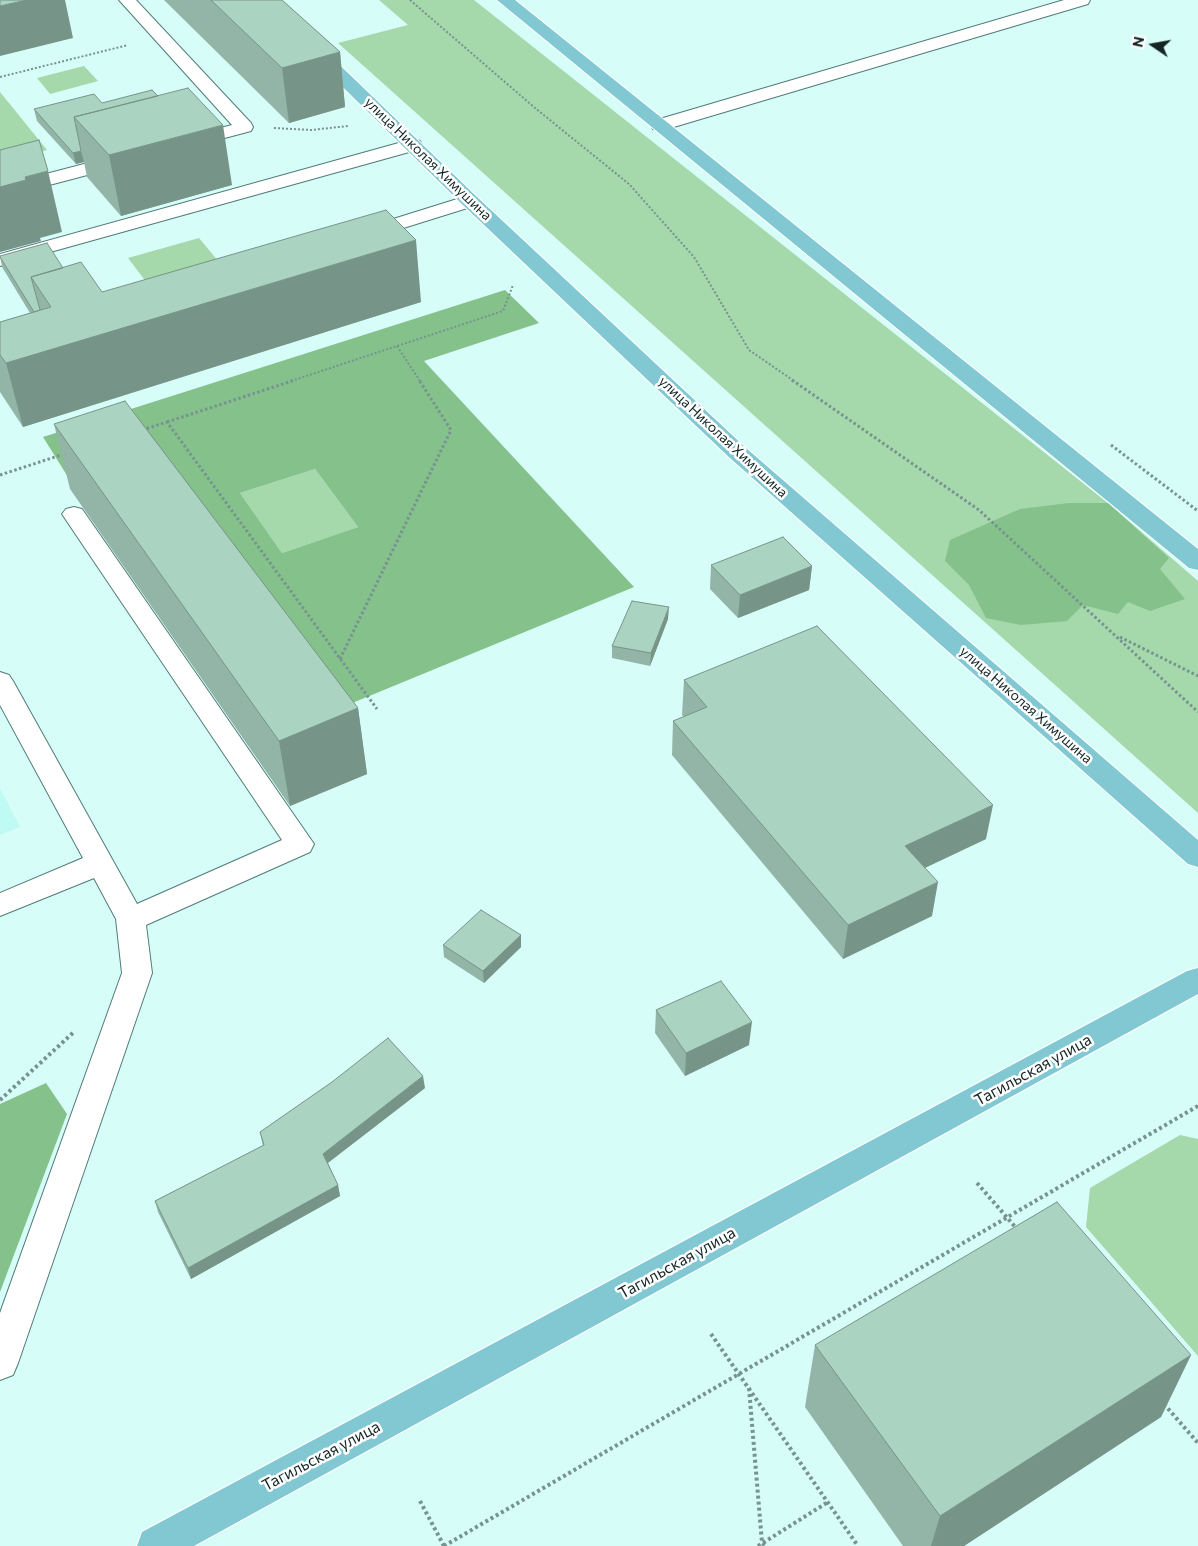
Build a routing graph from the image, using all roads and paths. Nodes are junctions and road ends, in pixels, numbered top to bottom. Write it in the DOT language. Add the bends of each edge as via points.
graph roads {
  1 [pos="127,0"];
  2 [pos="262,0"];
  3 [pos="410,0"];
  4 [pos="506,0"];
  5 [pos="1082,0"];
  6 [pos="161,37"];
  7 [pos="0,77"];
  8 [pos="355,125"];
  9 [pos="660,126"];
  10 [pos="244,127"];
  11 [pos="413,145"];
  12 [pos="169,147"];
  13 [pos="141,155"];
  14 [pos="0,192"];
  15 [pos="470,201"];
  16 [pos="351,238"];
  17 [pos="0,260"];
  18 [pos="516,277"];
  19 [pos="397,346"];
  20 [pos="167,422"];
  21 [pos="139,431"];
  22 [pos="65,454"];
  23 [pos="0,474"];
  24 [pos="74,514"];
  25 [pos="1198,562"];
  26 [pos="1116,635"];
  27 [pos="340,658"];
  28 [pos="1198,676"];
  29 [pos="0,681"];
  30 [pos="377,709"];
  31 [pos="1198,712"];
  32 [pos="1198,856"];
  33 [pos="101,863"];
  34 [pos="0,905"];
  35 [pos="131,919"];
  36 [pos="1198,980"];
  37 [pos="79,1026"];
  38 [pos="0,1100"];
  39 [pos="1198,1106"];
  40 [pos="977,1183"];
  41 [pos="1007,1217"];
  42 [pos="1019,1232"];
  43 [pos="711,1334"];
  44 [pos="0,1363"];
  45 [pos="739,1374"];
  46 [pos="749,1388"];
  47 [pos="1160,1398"];
  48 [pos="1198,1443"];
  49 [pos="420,1500"];
  50 [pos="828,1502"];
  51 [pos="762,1545"];
  52 [pos="156,1546"];
  53 [pos="444,1546"];
  54 [pos="858,1546"];
  1 -- 6 [label="street"];
  2 -- 11 [label="main road, улица Николая Химушина"];
  3 -- 26 [label="path" via="534,108 629,184 694,257 749,350 979,510"];
  4 -- 9 [label="main road"];
  5 -- 9 [label="street"];
  6 -- 7 [label="path"];
  6 -- 10 [label="street"];
  8 -- 10 [label="path" via="311,130"];
  9 -- 25 [label="main road"];
  10 -- 12 [label="street"];
  11 -- 15 [label="main road, улица Николая Химушина"];
  11 -- 17 [label="street"];
  13 -- 14 [label="street"];
  15 -- 16 [label="street"];
  15 -- 32 [label="main road, улица Николая Химушина" via="738,453"];
  18 -- 19 [label="path" via="504,311"];
  19 -- 20 [label="path"];
  19 -- 27 [label="path" via="451,430"];
  20 -- 21 [label="path"];
  20 -- 27 [label="path"];
  22 -- 23 [label="path"];
  24 -- 35 [label="street" via="300,844"];
  26 -- 28 [label="path"];
  26 -- 31 [label="path"];
  27 -- 30 [label="path"];
  29 -- 33 [label="street"];
  33 -- 34 [label="street"];
  33 -- 35 [label="street"];
  35 -- 44 [label="street" via="137,973"];
  36 -- 52 [label="main road, Тагильская улица"];
  37 -- 38 [label="path"];
  39 -- 41 [label="path"];
  40 -- 41 [label="path"];
  41 -- 42 [label="path"];
  41 -- 45 [label="path"];
  43 -- 45 [label="path"];
  45 -- 46 [label="path"];
  45 -- 53 [label="path"];
  46 -- 50 [label="path"];
  46 -- 51 [label="path"];
  47 -- 48 [label="path"];
  49 -- 53 [label="path"];
  50 -- 51 [label="path"];
  50 -- 54 [label="path"];
}
